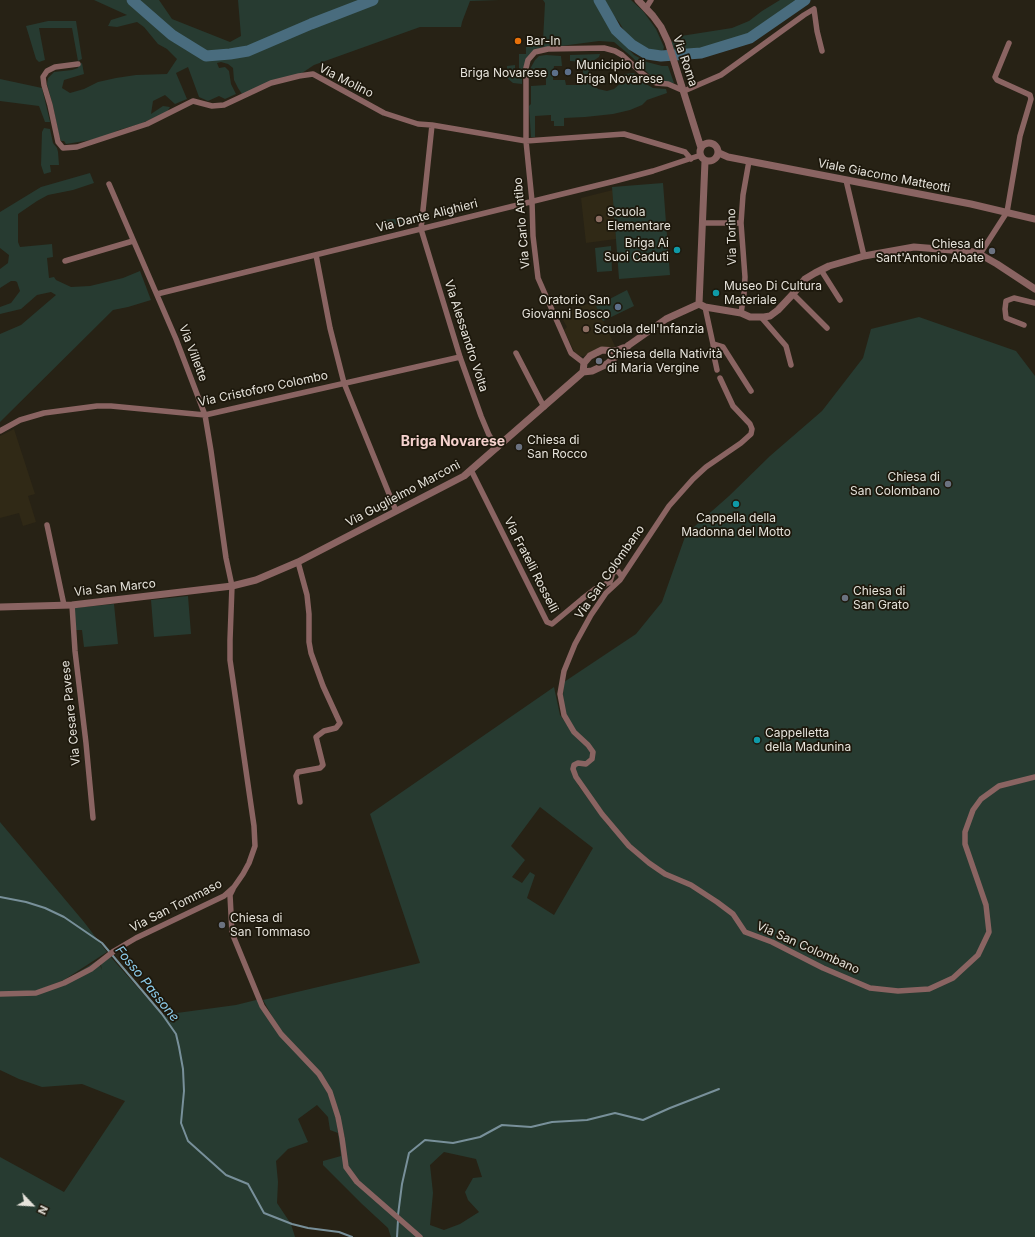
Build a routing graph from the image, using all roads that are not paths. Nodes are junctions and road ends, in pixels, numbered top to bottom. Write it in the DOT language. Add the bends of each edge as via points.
graph roads {
  1 [pos="638,0"];
  2 [pos="651,0"];
  3 [pos="646,8"];
  4 [pos="1009,43"];
  5 [pos="822,51"];
  6 [pos="78,64"];
  7 [pos="684,91"];
  8 [pos="432,125"];
  9 [pos="526,141"];
  10 [pos="703,152"];
  11 [pos="717,156"];
  12 [pos="691,159"];
  13 [pos="749,161"];
  14 [pos="846,180"];
  15 [pos="109,184"];
  16 [pos="532,201"];
  17 [pos="1007,212"];
  18 [pos="1035,219"];
  19 [pos="702,223"];
  20 [pos="741,223"];
  21 [pos="421,229"];
  22 [pos="133,240"];
  23 [pos="980,254"];
  24 [pos="316,255"];
  25 [pos="864,256"];
  26 [pos="65,261"];
  27 [pos="821,270"];
  28 [pos="1035,288"];
  29 [pos="157,294"];
  30 [pos="793,294"];
  31 [pos="840,300"];
  32 [pos="1035,303"];
  33 [pos="702,306"];
  34 [pos="741,313"];
  35 [pos="761,317"];
  36 [pos="1024,325"];
  37 [pos="827,328"];
  38 [pos="713,344"];
  39 [pos="629,345"];
  40 [pos="516,353"];
  41 [pos="460,357"];
  42 [pos="584,363"];
  43 [pos="791,365"];
  44 [pos="716,370"];
  45 [pos="583,372"];
  46 [pos="720,378"];
  47 [pos="344,383"];
  48 [pos="750,391"];
  49 [pos="544,407"];
  50 [pos="205,415"];
  51 [pos="0,431"];
  52 [pos="497,448"];
  53 [pos="471,470"];
  54 [pos="396,511"];
  55 [pos="47,525"];
  56 [pos="298,562"];
  57 [pos="622,577"];
  58 [pos="232,586"];
  59 [pos="64,604"];
  60 [pos="72,605"];
  61 [pos="0,607"];
  62 [pos="1035,777"];
  63 [pos="300,802"];
  64 [pos="94,818"];
  65 [pos="234,887"];
  66 [pos="0,994"];
  67 [pos="420,1237"];
  1 -- 3 [label="street, Via Roma"];
  2 -- 3 [label="street"];
  3 -- 7 [label="street, Via Roma" via="661,27 668,42"];
  4 -- 17 [label="street" via="995,77 1030,95 1031,99 1020,136"];
  5 -- 7 [label="street" via="814,9 721,75"];
  6 -- 8 [label="street, Via Molino" via="55,67 46,71 44,77 54,128 58,142 63,148 146,124 193,101 212,106 224,104 271,83 313,74 384,112 418,124"];
  7 -- 9 [label="street, Via Carlo Antibo" via="668,84 656,83 622,55 604,48 548,49 535,52 528,60 526,68"];
  7 -- 10 [label="street, Via Roma"];
  8 -- 9 [label="street, Via Molino"];
  8 -- 21 [label="street"];
  9 -- 12 [label="street, Via Molino" via="624,134 685,152"];
  9 -- 16 [label="street, Via Carlo Antibo"];
  10 -- 11 [label="street, Viale Giacomo Matteotti" via="710,162"];
  10 -- 11 [label="street" via="709,143 717,147"];
  10 -- 12 [label="street, Via Dante Alighieri"];
  10 -- 19 [label="street, Via Roma"];
  11 -- 13 [label="street, Viale Giacomo Matteotti"];
  12 -- 16 [label="street, Via Dante Alighieri" via="654,171"];
  13 -- 14 [label="street, Viale Giacomo Matteotti"];
  13 -- 20 [label="street, Via Torino"];
  14 -- 17 [label="street, Viale Giacomo Matteotti"];
  14 -- 25 [label="street"];
  15 -- 22 [label="street, Via Villette"];
  16 -- 21 [label="street, Via Dante Alighieri"];
  16 -- 42 [label="street, Via Carlo Antibo" via="538,278 571,353"];
  17 -- 18 [label="street, Viale Giacomo Matteotti"];
  17 -- 23 [label="street"];
  19 -- 20 [label="street"];
  19 -- 33 [label="street, Via Roma"];
  20 -- 34 [label="street, Via Torino" via="745,277"];
  21 -- 24 [label="street, Via Dante Alighieri"];
  21 -- 41 [label="street, Via Alessandro Volta"];
  22 -- 26 [label="street"];
  22 -- 29 [label="street, Via Villette"];
  23 -- 25 [label="street" via="914,247"];
  23 -- 28 [label="street"];
  24 -- 29 [label="street, Via Dante Alighieri"];
  24 -- 47 [label="street"];
  25 -- 27 [label="street"];
  27 -- 30 [label="street" via="805,279"];
  27 -- 31 [label="street"];
  29 -- 50 [label="street, Via Villette"];
  30 -- 35 [label="street" via="770,316"];
  30 -- 37 [label="street"];
  32 -- 36 [label="street" via="1014,298 1006,301 1006,318"];
  33 -- 34 [label="street"];
  33 -- 38 [label="street"];
  33 -- 39 [label="street, Via Guglielmo Marconi" via="666,319"];
  34 -- 35 [label="street" via="750,317"];
  35 -- 43 [label="street" via="786,346"];
  38 -- 44 [label="street"];
  38 -- 48 [label="street" via="723,348"];
  39 -- 42 [label="street, Via Guglielmo Marconi" via="616,350 602,350 590,356"];
  39 -- 45 [label="street, Via Guglielmo Marconi" via="607,364"];
  40 -- 49 [label="street"];
  41 -- 47 [label="street, Via Cristoforo Colombo"];
  41 -- 52 [label="street, Via Alessandro Volta" via="487,429"];
  42 -- 45 [label="street"];
  45 -- 49 [label="street, Via Guglielmo Marconi"];
  46 -- 57 [label="street, Via San Colombano" via="733,406 750,424 750,434 693,479 670,506"];
  47 -- 50 [label="street, Via Cristoforo Colombo"];
  47 -- 54 [label="street"];
  49 -- 52 [label="street, Via Guglielmo Marconi"];
  50 -- 51 [label="street, Via Cristoforo Colombo" via="97,406 38,415 20,420"];
  50 -- 58 [label="street, Via Villette"];
  52 -- 53 [label="street, Via Guglielmo Marconi"];
  53 -- 54 [label="street, Via Guglielmo Marconi"];
  53 -- 57 [label="street, Via Fratelli Rosselli" via="547,622 552,624 582,599 610,582 613,572 618,571"];
  54 -- 56 [label="street, Via Guglielmo Marconi"];
  55 -- 59 [label="street"];
  56 -- 58 [label="street, Via Guglielmo Marconi" via="256,580"];
  56 -- 63 [label="street" via="307,595 311,653 340,723 336,728 324,731 316,737 323,765 320,768 298,772 296,776"];
  57 -- 62 [label="street, Via San Colombano" via="590,615 564,671 560,694 564,715 574,732 593,752 592,759 586,764 574,765 573,769 602,814 629,846 666,874 691,885 717,902 733,914 744,932 772,942 870,988 898,991 929,989 954,978 978,955 989,932 986,905 965,844 968,822 981,798 1000,786"];
  58 -- 60 [label="street, Via San Marco"];
  58 -- 65 [label="street, Via San Tommaso" via="230,660 255,846 249,863"];
  59 -- 60 [label="street, Via San Marco"];
  59 -- 61 [label="street, Via San Marco"];
  60 -- 64 [label="street, Via Cesare Pavese"];
  65 -- 66 [label="street, Via San Tommaso" via="224,896 136,938 91,969 64,983 36,993"];
  65 -- 67 [label="street" via="230,895 232,933 262,1006 281,1034 319,1074 330,1092 338,1117 346,1167 357,1182"];
}
